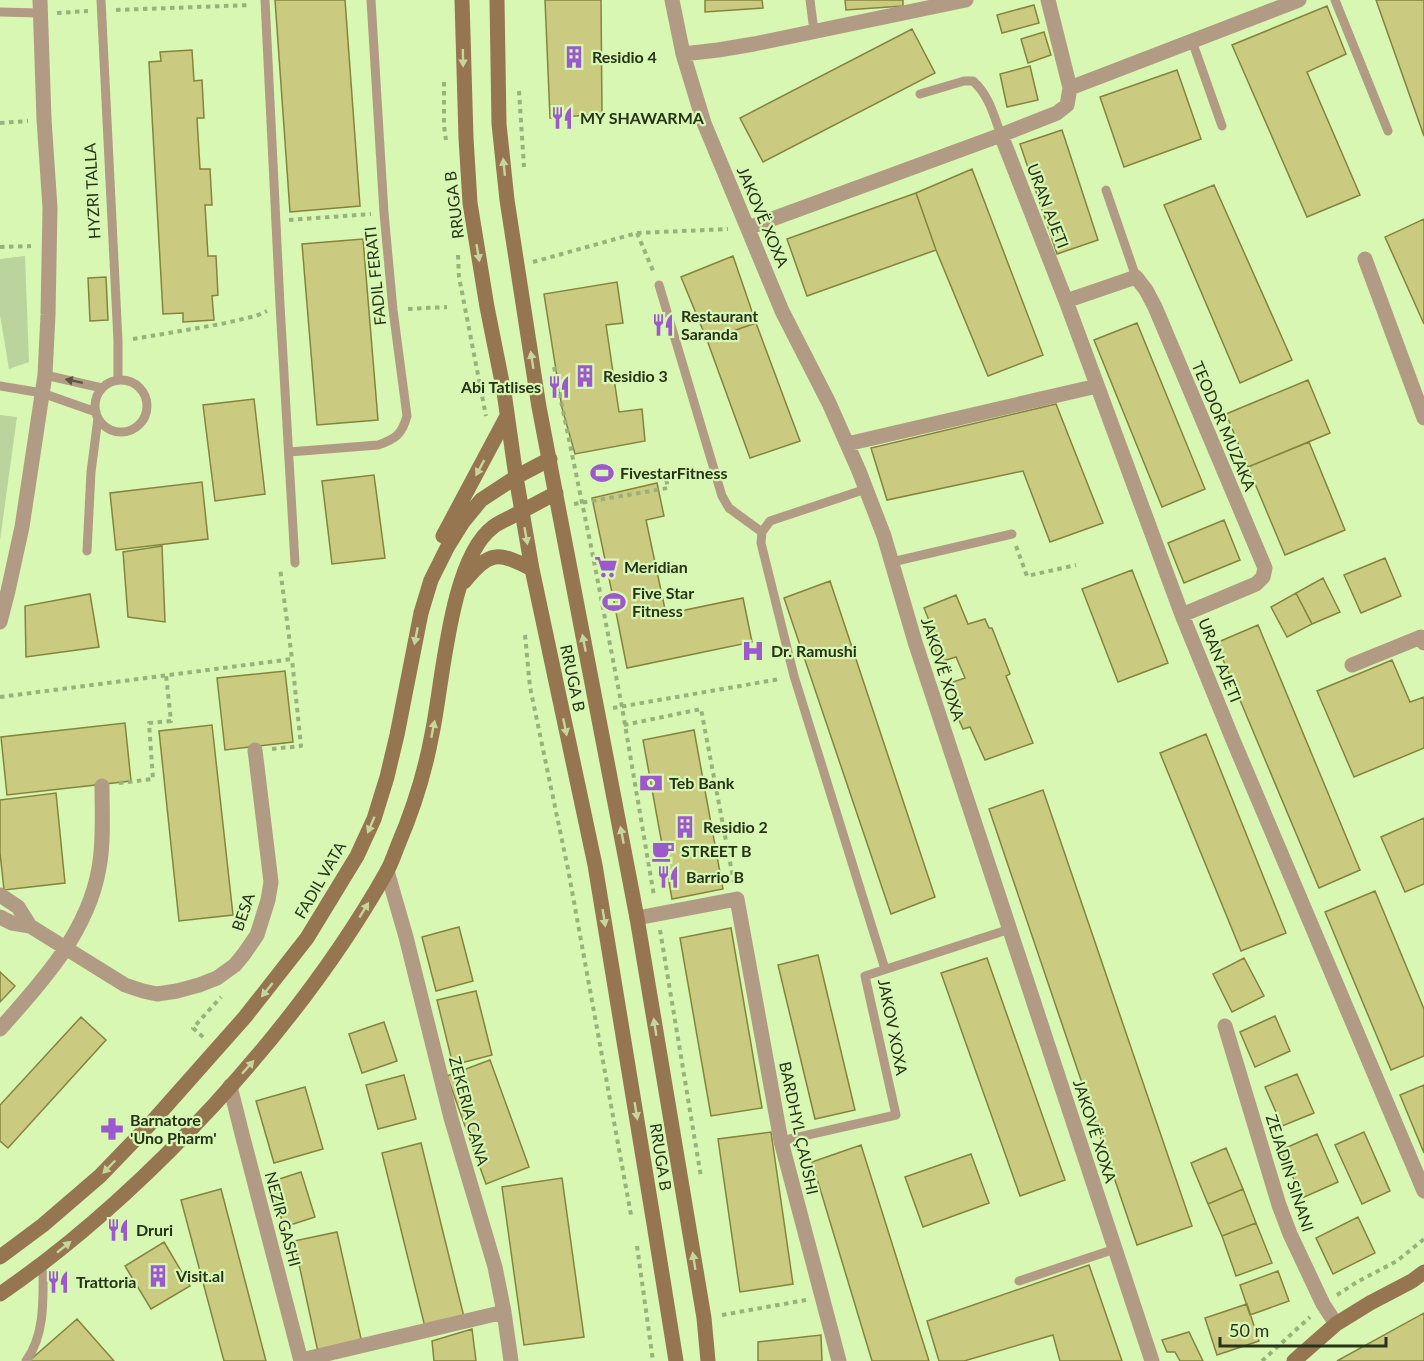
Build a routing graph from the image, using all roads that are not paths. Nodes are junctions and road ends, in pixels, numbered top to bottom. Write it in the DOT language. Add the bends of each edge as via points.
graph roads {
  1 [pos="101,0"];
  2 [pos="371,0"];
  3 [pos="462,0"];
  4 [pos="497,0"];
  5 [pos="672,0"];
  6 [pos="810,0"];
  7 [pos="966,0"];
  8 [pos="1048,0"];
  9 [pos="1299,0"];
  10 [pos="1335,0"];
  11 [pos="266,2"];
  12 [pos="934,4"];
  13 [pos="39,7"];
  14 [pos="0,12"];
  15 [pos="814,31"];
  16 [pos="1192,41"];
  17 [pos="683,54"];
  18 [pos="1070,88"];
  19 [pos="920,94"];
  20 [pos="1222,126"];
  21 [pos="1388,131"];
  22 [pos="1001,135"];
  23 [pos="1106,190"];
  24 [pos="748,228"];
  25 [pos="1365,259"];
  26 [pos="1136,276"];
  27 [pos="659,285"];
  28 [pos="1066,301"];
  29 [pos="45,375"];
  30 [pos="118,380"];
  31 [pos="0,386"];
  32 [pos="1097,386"];
  33 [pos="102,388"];
  34 [pos="42,393"];
  35 [pos="97,415"];
  36 [pos="507,416"];
  37 [pos="1424,418"];
  38 [pos="847,444"];
  39 [pos="289,452"];
  40 [pos="550,459"];
  41 [pos="516,477"];
  42 [pos="866,489"];
  43 [pos="557,500"];
  44 [pos="522,511"];
  45 [pos="762,532"];
  46 [pos="1012,534"];
  47 [pos="87,551"];
  48 [pos="892,562"];
  49 [pos="295,563"];
  50 [pos="532,569"];
  51 [pos="431,580"];
  52 [pos="458,589"];
  53 [pos="1182,615"];
  54 [pos="0,622"];
  55 [pos="1424,643"];
  56 [pos="1352,665"];
  57 [pos="255,750"];
  58 [pos="102,786"];
  59 [pos="387,871"];
  60 [pos="0,895"];
  61 [pos="0,917"];
  62 [pos="637,918"];
  63 [pos="30,926"];
  64 [pos="1010,929"];
  65 [pos="67,948"];
  66 [pos="885,969"];
  67 [pos="1225,1026"];
  68 [pos="0,1029"];
  69 [pos="230,1086"];
  70 [pos="781,1141"];
  71 [pos="1424,1191"];
  72 [pos="1115,1249"];
  73 [pos="0,1257"];
  74 [pos="43,1264"];
  75 [pos="1424,1272"];
  76 [pos="1019,1281"];
  77 [pos="0,1294"];
  78 [pos="504,1312"];
  79 [pos="1336,1324"];
  80 [pos="301,1360"];
  81 [pos="1296,1360"];
  82 [pos="26,1361"];
  83 [pos="510,1361"];
  84 [pos="676,1361"];
  85 [pos="708,1361"];
  86 [pos="839,1361"];
  87 [pos="1152,1361"];
  1 -- 30 [label="lane, HYZRI TALLA"];
  2 -- 39 [label="lane, FADIL FERATI" via="384,213 407,416 404,429 392,440 378,445"];
  3 -- 36 [label="main road, RRUGA B, one-way" via="470,203"];
  40 -- 4 [label="main road, one-way" via="507,200 499,124"];
  5 -- 17 [label="street, JAKOVË XOXA"];
  6 -- 15 [label="lane"];
  7 -- 12 [label="street"];
  8 -- 18 [label="street"];
  9 -- 16 [label="street"];
  10 -- 21 [label="lane"];
  11 -- 39 [label="lane"];
  12 -- 15 [label="street"];
  13 -- 14 [label="lane"];
  13 -- 29 [label="street" via="50,208"];
  15 -- 17 [label="street"];
  16 -- 18 [label="street"];
  16 -- 20 [label="lane"];
  17 -- 24 [label="street, JAKOVË XOXA" via="704,123"];
  18 -- 22 [label="street" via="1068,105"];
  19 -- 22 [label="lane, URAN AJETI" via="973,81 986,96"];
  22 -- 24 [label="street"];
  22 -- 28 [label="street, URAN AJETI"];
  23 -- 26 [label="lane"];
  24 -- 38 [label="street, JAKOVË XOXA" via="782,311"];
  25 -- 37 [label="street"];
  26 -- 28 [label="street"];
  26 -- 53 [label="street, TEODOR MUZAKA" via="1155,307 1265,568 1256,584"];
  27 -- 45 [label="lane" via="722,496 729,508"];
  28 -- 32 [label="street, URAN AJETI"];
  33 -- 29 [label="lane, one-way"];
  29 -- 34 [label="street"];
  30 -- 33 [label="lane"];
  30 -- 35 [label="lane" via="127,380 141,389 147,405 142,421 136,427 119,431 104,425"];
  31 -- 34 [label="lane"];
  32 -- 38 [label="street"];
  32 -- 53 [label="street, URAN AJETI"];
  33 -- 35 [label="lane" via="96,399"];
  34 -- 35 [label="lane"];
  34 -- 54 [label="street" via="22,527"];
  35 -- 47 [label="lane"];
  36 -- 41 [label="main road, RRUGA B"];
  36 -- 51 [label="main road, one-way" via="440,542"];
  38 -- 42 [label="street, JAKOVË XOXA"];
  39 -- 49 [label="lane"];
  40 -- 41 [label="main road, FADIL VATA"];
  40 -- 43 [label="main road, RRUGA B"];
  41 -- 44 [label="main road, RRUGA B"];
  41 -- 51 [label="main road, FADIL VATA" via="482,500 463,522"];
  42 -- 45 [label="lane" via="770,521"];
  42 -- 48 [label="street, JAKOVË XOXA"];
  43 -- 44 [label="main road"];
  62 -- 43 [label="main road, RRUGA B, one-way"];
  44 -- 50 [label="main road, RRUGA B, one-way"];
  44 -- 52 [label="main road" via="492,527 478,544"];
  45 -- 66 [label="lane" via="761,543 794,676"];
  46 -- 48 [label="lane"];
  48 -- 64 [label="street, JAKOVË XOXA"];
  50 -- 52 [label="main road" via="511,558 488,559"];
  50 -- 84 [label="main road, RRUGA B, one-way" via="595,865"];
  51 -- 73 [label="main road, FADIL VATA, one-way" via="374,819 357,856 307,938 216,1051 152,1122 100,1176"];
  59 -- 52 [label="main road, one-way" via="405,829 430,744"];
  53 -- 71 [label="street, URAN AJETI"];
  55 -- 56 [label="street" via="1421,637"];
  57 -- 65 [label="street, BESA" via="271,882 257,935 235,965 199,986 157,994 125,985"];
  58 -- 65 [label="street" via="99,869 87,908"];
  69 -- 59 [label="main road, one-way" via="314,985"];
  59 -- 78 [label="street, ZEKERIA CANA"];
  60 -- 63 [label="street, BESA" via="18,907"];
  61 -- 63 [label="street, BESA"];
  62 -- 70 [label="street, BARDHYL ÇAUSHI" via="736,899"];
  85 -- 62 [label="main road, RRUGA B, one-way"];
  63 -- 65 [label="street, BESA"];
  64 -- 66 [label="lane, JAKOV XOXA"];
  64 -- 72 [label="street, JAKOVË XOXA"];
  65 -- 68 [label="street"];
  66 -- 70 [label="lane, JAKOV XOXA" via="865,976 896,1115"];
  67 -- 79 [label="street, ZEJADIN SINANI" via="1279,1205 1323,1304"];
  74 -- 69 [label="main road, one-way" via="121,1199"];
  69 -- 80 [label="street, NEZIR GASHI"];
  70 -- 86 [label="street, BARDHYL ÇAUSHI"];
  72 -- 76 [label="lane"];
  72 -- 87 [label="street, JAKOVË XOXA"];
  74 -- 77 [label="main road"];
  74 -- 82 [label="lane" via="41,1321"];
  75 -- 79 [label="main road"];
  78 -- 80 [label="street"];
  78 -- 83 [label="street, ZEKERIA CANA"];
  79 -- 81 [label="main road"];
}
